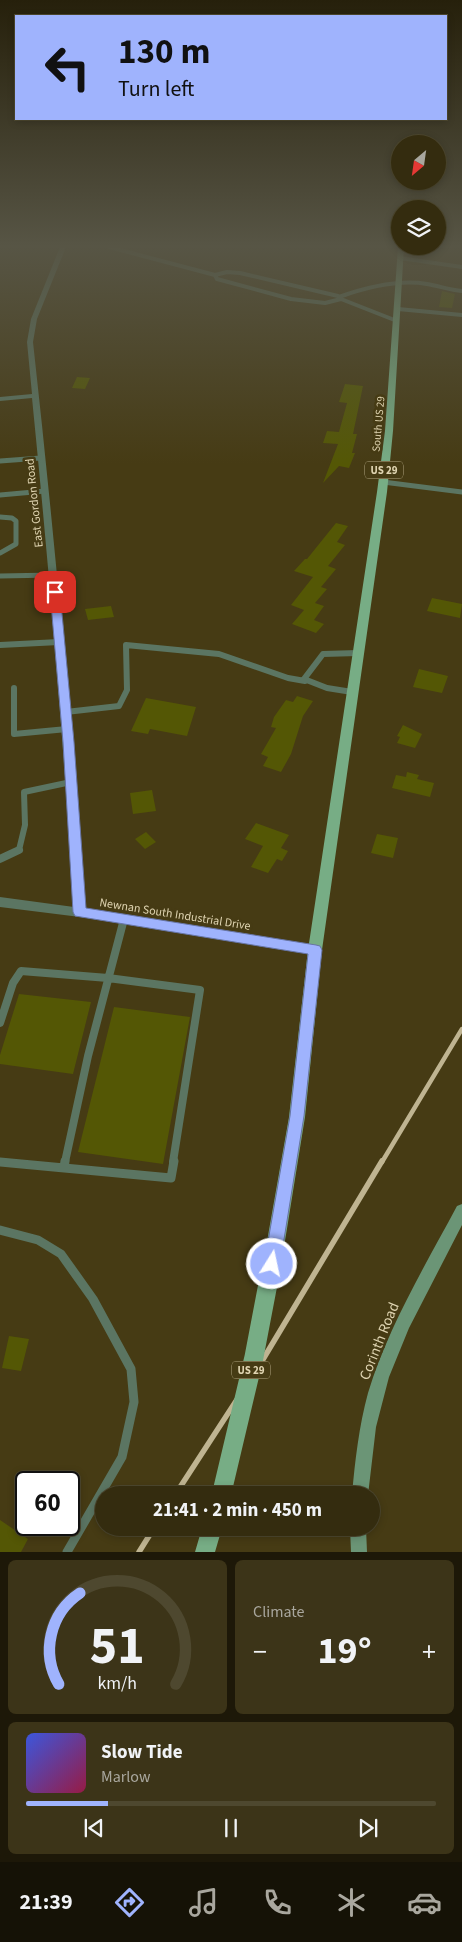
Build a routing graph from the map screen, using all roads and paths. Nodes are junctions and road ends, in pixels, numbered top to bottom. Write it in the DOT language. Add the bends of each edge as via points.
graph roads {
  1 [pos="34,319"];
  2 [pos="393,319"];
  3 [pos="397,321"];
  4 [pos="35,396"];
  5 [pos="0,399"];
  6 [pos="41,458"];
  7 [pos="0,461"];
  8 [pos="383,482"];
  9 [pos="45,490"];
  10 [pos="462,492"];
  11 [pos="0,496"];
  12 [pos="0,517"];
  13 [pos="0,553"];
  14 [pos="54,575"];
  15 [pos="0,576"];
  16 [pos="60,642"];
  17 [pos="0,644"];
  18 [pos="358,653"];
  19 [pos="305,681"];
  20 [pos="14,688"];
  21 [pos="352,692"];
  22 [pos="66,712"];
  23 [pos="67,729"];
  24 [pos="71,782"];
  25 [pos="0,859"];
  26 [pos="0,902"];
  27 [pos="80,912"];
  28 [pos="124,920"];
  29 [pos="316,950"];
  30 [pos="108,978"];
  31 [pos="0,1023"];
  32 [pos="0,1162"];
  33 [pos="64,1168"];
  34 [pos="462,1211"];
  35 [pos="0,1230"];
  36 [pos="223,1486"];
  37 [pos="361,1486"];
  38 [pos="210,1536"];
  39 [pos="358,1536"];
  40 [pos="67,1552"];
  41 [pos="205,1552"];
  42 [pos="359,1552"];
  1 -- 4 [label="street, East Gordon Road" via="30,342"];
  2 -- 3 [label="lane"];
  3 -- 8 [label="main road, South US 29 / US 29"];
  4 -- 5 [label="street"];
  4 -- 6 [label="street, East Gordon Road"];
  6 -- 7 [label="lane"];
  6 -- 9 [label="street, East Gordon Road"];
  8 -- 10 [label="lane"];
  8 -- 18 [label="main road, South US 29 / US 29"];
  9 -- 11 [label="lane"];
  9 -- 14 [label="street, East Gordon Road"];
  12 -- 13 [label="lane" via="16,521 16,544"];
  14 -- 15 [label="lane"];
  14 -- 16 [label="street, East Gordon Road"];
  16 -- 17 [label="lane"];
  16 -- 22 [label="street, East Gordon Road"];
  18 -- 19 [label="lane" via="323,654"];
  18 -- 21 [label="main road, South US 29 / US 29"];
  19 -- 21 [label="lane"];
  19 -- 22 [label="lane" via="219,654 126,645 127,690 119,706"];
  20 -- 23 [label="lane" via="14,734"];
  21 -- 29 [label="main road, US 29"];
  22 -- 23 [label="street, East Gordon Road"];
  23 -- 24 [label="street, East Gordon Road"];
  24 -- 25 [label="lane" via="24,792 25,825 19,850"];
  24 -- 27 [label="street, East Gordon Road"];
  26 -- 27 [label="street, Newnan South Industrial Drive"];
  27 -- 28 [label="street, Newnan South Industrial Drive"];
  28 -- 29 [label="street, Newnan South Industrial Drive"];
  28 -- 30 [label="lane"];
  29 -- 36 [label="main road, US 29, bridge" via="297,1116 275,1247 254,1357"];
  30 -- 31 [label="lane" via="21,971 13,983"];
  30 -- 33 [label="lane"];
  30 -- 33 [label="lane" via="200,990 171,1178"];
  32 -- 33 [label="lane"];
  34 -- 37 [label="street, Corinth Road" via="418,1293 387,1362 366,1438"];
  35 -- 40 [label="lane" via="38,1240 61,1254 93,1299 131,1369 134,1402 122,1457"];
  38 -- 41 [label="main road"];
  39 -- 42 [label="street"];
}
